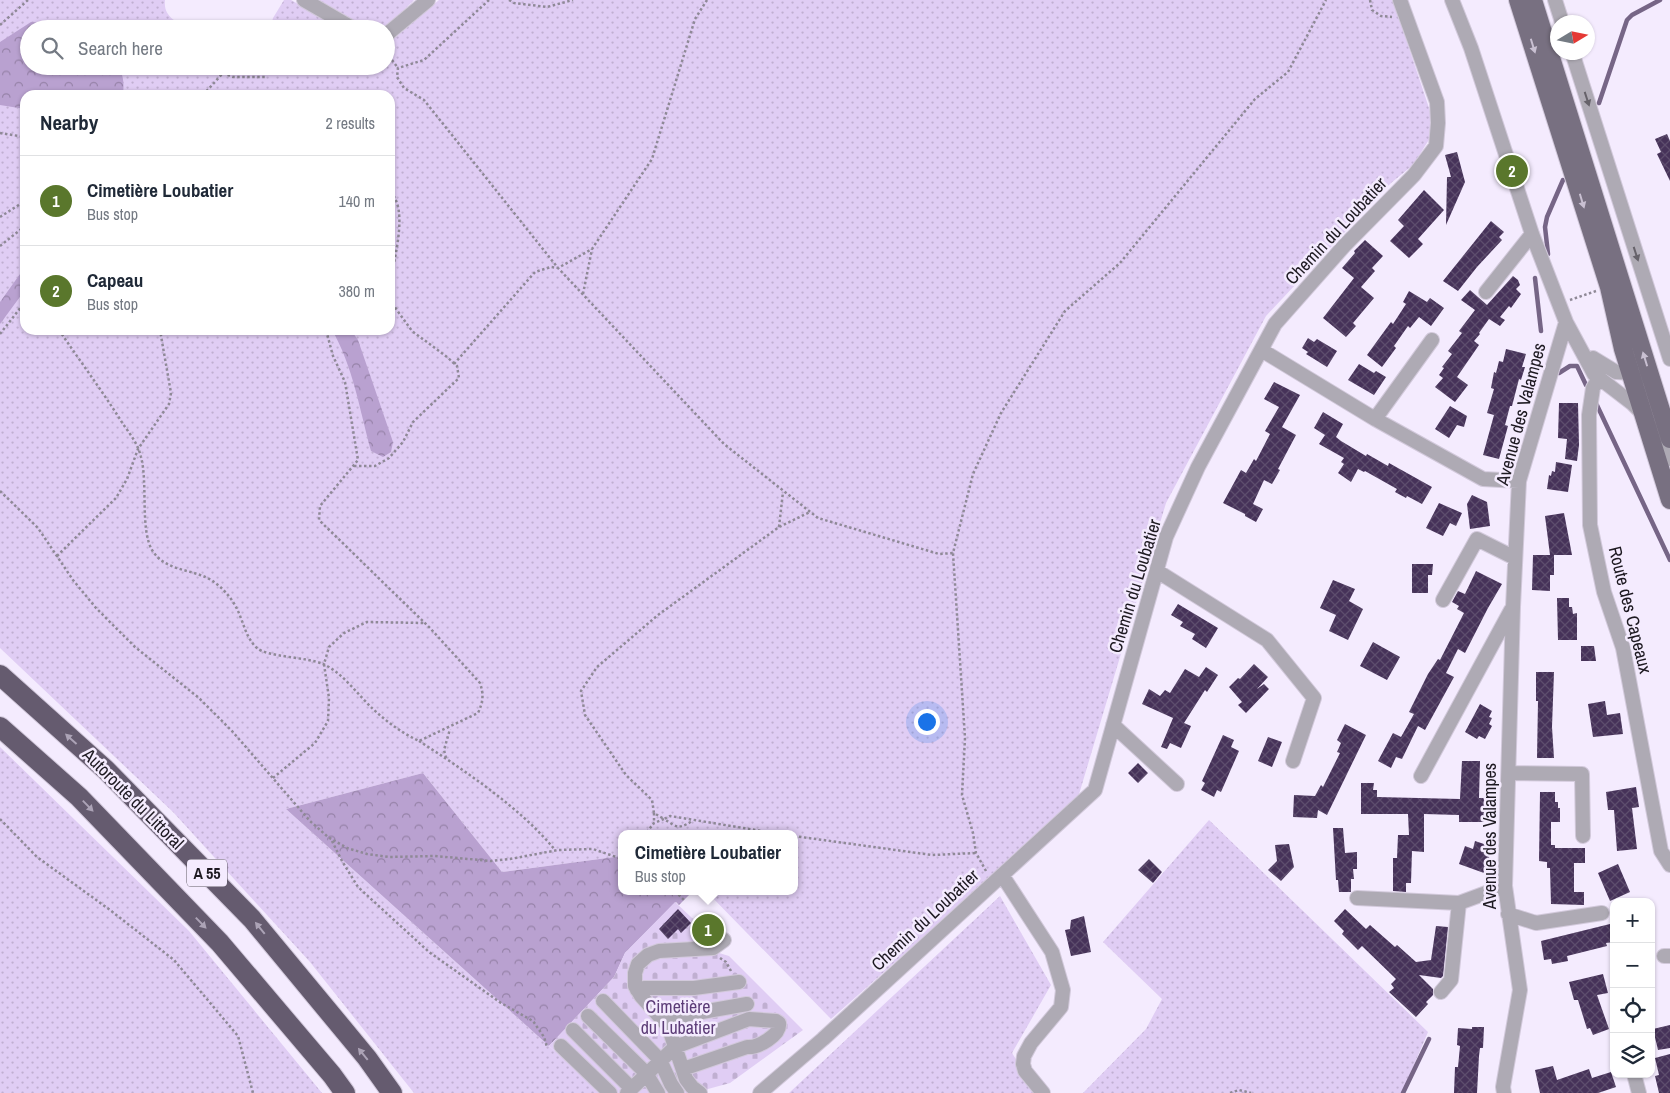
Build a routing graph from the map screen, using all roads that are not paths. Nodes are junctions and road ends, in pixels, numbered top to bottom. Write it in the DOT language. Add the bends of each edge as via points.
graph roads {
  1 [pos="304,0"];
  2 [pos="428,0"];
  3 [pos="1400,0"];
  4 [pos="1452,0"];
  5 [pos="1518,0"];
  6 [pos="1533,0"];
  7 [pos="1555,0"];
  8 [pos="1560,15"];
  9 [pos="338,20"];
  10 [pos="395,28"];
  11 [pos="1575,60"];
  12 [pos="1532,234"];
  13 [pos="1486,292"];
  14 [pos="1566,322"];
  15 [pos="1432,340"];
  16 [pos="1263,351"];
  17 [pos="1582,351"];
  18 [pos="1670,359"];
  19 [pos="1598,361"];
  20 [pos="1631,373"];
  21 [pos="1599,378"];
  22 [pos="1644,415"];
  23 [pos="1375,419"];
  24 [pos="1670,439"];
  25 [pos="1670,459"];
  26 [pos="1519,481"];
  27 [pos="1670,500"];
  28 [pos="1515,558"];
  29 [pos="1157,571"];
  30 [pos="1443,600"];
  31 [pos="1513,607"];
  32 [pos="0,675"];
  33 [pos="1113,725"];
  34 [pos="0,727"];
  35 [pos="1293,760"];
  36 [pos="1509,773"];
  37 [pos="1421,776"];
  38 [pos="1176,784"];
  39 [pos="1583,836"];
  40 [pos="1670,864"];
  41 [pos="997,879"];
  42 [pos="1506,886"];
  43 [pos="1357,898"];
  44 [pos="1459,903"];
  45 [pos="1602,913"];
  46 [pos="1508,914"];
  47 [pos="724,940"];
  48 [pos="739,982"];
  49 [pos="637,990"];
  50 [pos="1441,992"];
  51 [pos="603,1001"];
  52 [pos="746,1004"];
  53 [pos="588,1016"];
  54 [pos="663,1019"];
  55 [pos="574,1030"];
  56 [pos="675,1047"];
  57 [pos="556,1050"];
  58 [pos="660,1060"];
  59 [pos="682,1069"];
  60 [pos="646,1073"];
  61 [pos="1635,1078"];
  62 [pos="634,1089"];
  63 [pos="345,1093"];
  64 [pos="392,1093"];
  65 [pos="610,1093"];
  66 [pos="658,1093"];
  67 [pos="677,1093"];
  68 [pos="700,1093"];
  69 [pos="760,1093"];
  70 [pos="1043,1093"];
  71 [pos="1504,1093"];
  72 [pos="1639,1093"];
  1 -- 9 [label="street"];
  2 -- 10 [label="street"];
  3 -- 16 [label="street, Chemin du Loubatier" via="1437,102 1436,146 1414,175 1344,246 1276,324"];
  4 -- 12 [label="street"];
  5 -- 20 [label="main road, one-way" via="1609,287"];
  24 -- 6 [label="main road, one-way"];
  7 -- 8 [label="street"];
  11 -- 18 [label="street, one-way"];
  12 -- 13 [label="street"];
  12 -- 14 [label="street"];
  14 -- 17 [label="street"];
  14 -- 26 [label="street, Avenue des Valampes"];
  15 -- 23 [label="street"];
  16 -- 23 [label="street"];
  16 -- 29 [label="street, Chemin du Loubatier" via="1198,467 1166,537"];
  17 -- 19 [label="street"];
  17 -- 21 [label="street"];
  19 -- 20 [label="street" via="1616,372"];
  19 -- 21 [label="street, Route des Capeaux"];
  20 -- 22 [label="main road"];
  20 -- 25 [label="street" via="1646,383"];
  21 -- 22 [label="street"];
  21 -- 40 [label="street, Route des Capeaux" via="1593,388 1589,415 1590,525 1604,592 1623,648 1661,851"];
  22 -- 27 [label="main road"];
  23 -- 26 [label="street" via="1483,479"];
  26 -- 28 [label="street, Avenue des Valampes"];
  28 -- 30 [label="street" via="1477,539"];
  28 -- 31 [label="street, Avenue des Valampes"];
  29 -- 33 [label="street, Chemin du Loubatier"];
  29 -- 35 [label="street" via="1267,640 1314,698"];
  31 -- 36 [label="street, Avenue des Valampes"];
  31 -- 37 [label="street, Avenue des Valampes"];
  64 -- 32 [label="highway, Autoroute du Littoral / A 55, one-way" via="252,918 106,770"];
  33 -- 38 [label="street"];
  33 -- 41 [label="street, Chemin du Loubatier" via="1095,790"];
  34 -- 63 [label="highway, Autoroute du Littoral / A 55, one-way" via="79,797 220,943"];
  36 -- 39 [label="street" via="1582,774"];
  36 -- 42 [label="street, Avenue des Valampes"];
  41 -- 69 [label="street, Chemin du Loubatier"];
  41 -- 70 [label="street" via="1052,952 1063,990 1061,1007 1024,1056 1026,1072"];
  42 -- 44 [label="street"];
  42 -- 46 [label="street, Avenue des Valampes"];
  43 -- 44 [label="street"];
  44 -- 50 [label="street" via="1451,980"];
  45 -- 46 [label="street" via="1536,923"];
  46 -- 71 [label="street, Avenue des Valampes" via="1520,990"];
  47 -- 49 [label="street" via="713,948 668,950 648,955 638,964 635,973"];
  48 -- 49 [label="street"];
  49 -- 54 [label="street"];
  51 -- 58 [label="street"];
  52 -- 54 [label="street"];
  53 -- 60 [label="street"];
  54 -- 56 [label="street"];
  55 -- 62 [label="street"];
  56 -- 58 [label="street"];
  56 -- 59 [label="street"];
  56 -- 59 [label="street" via="749,1019 779,1023 777,1032 757,1046"];
  57 -- 65 [label="street"];
  58 -- 60 [label="street"];
  58 -- 67 [label="street"];
  59 -- 68 [label="street" via="686,1079"];
  60 -- 62 [label="street"];
  60 -- 66 [label="street"];
  61 -- 72 [label="street"];
}
